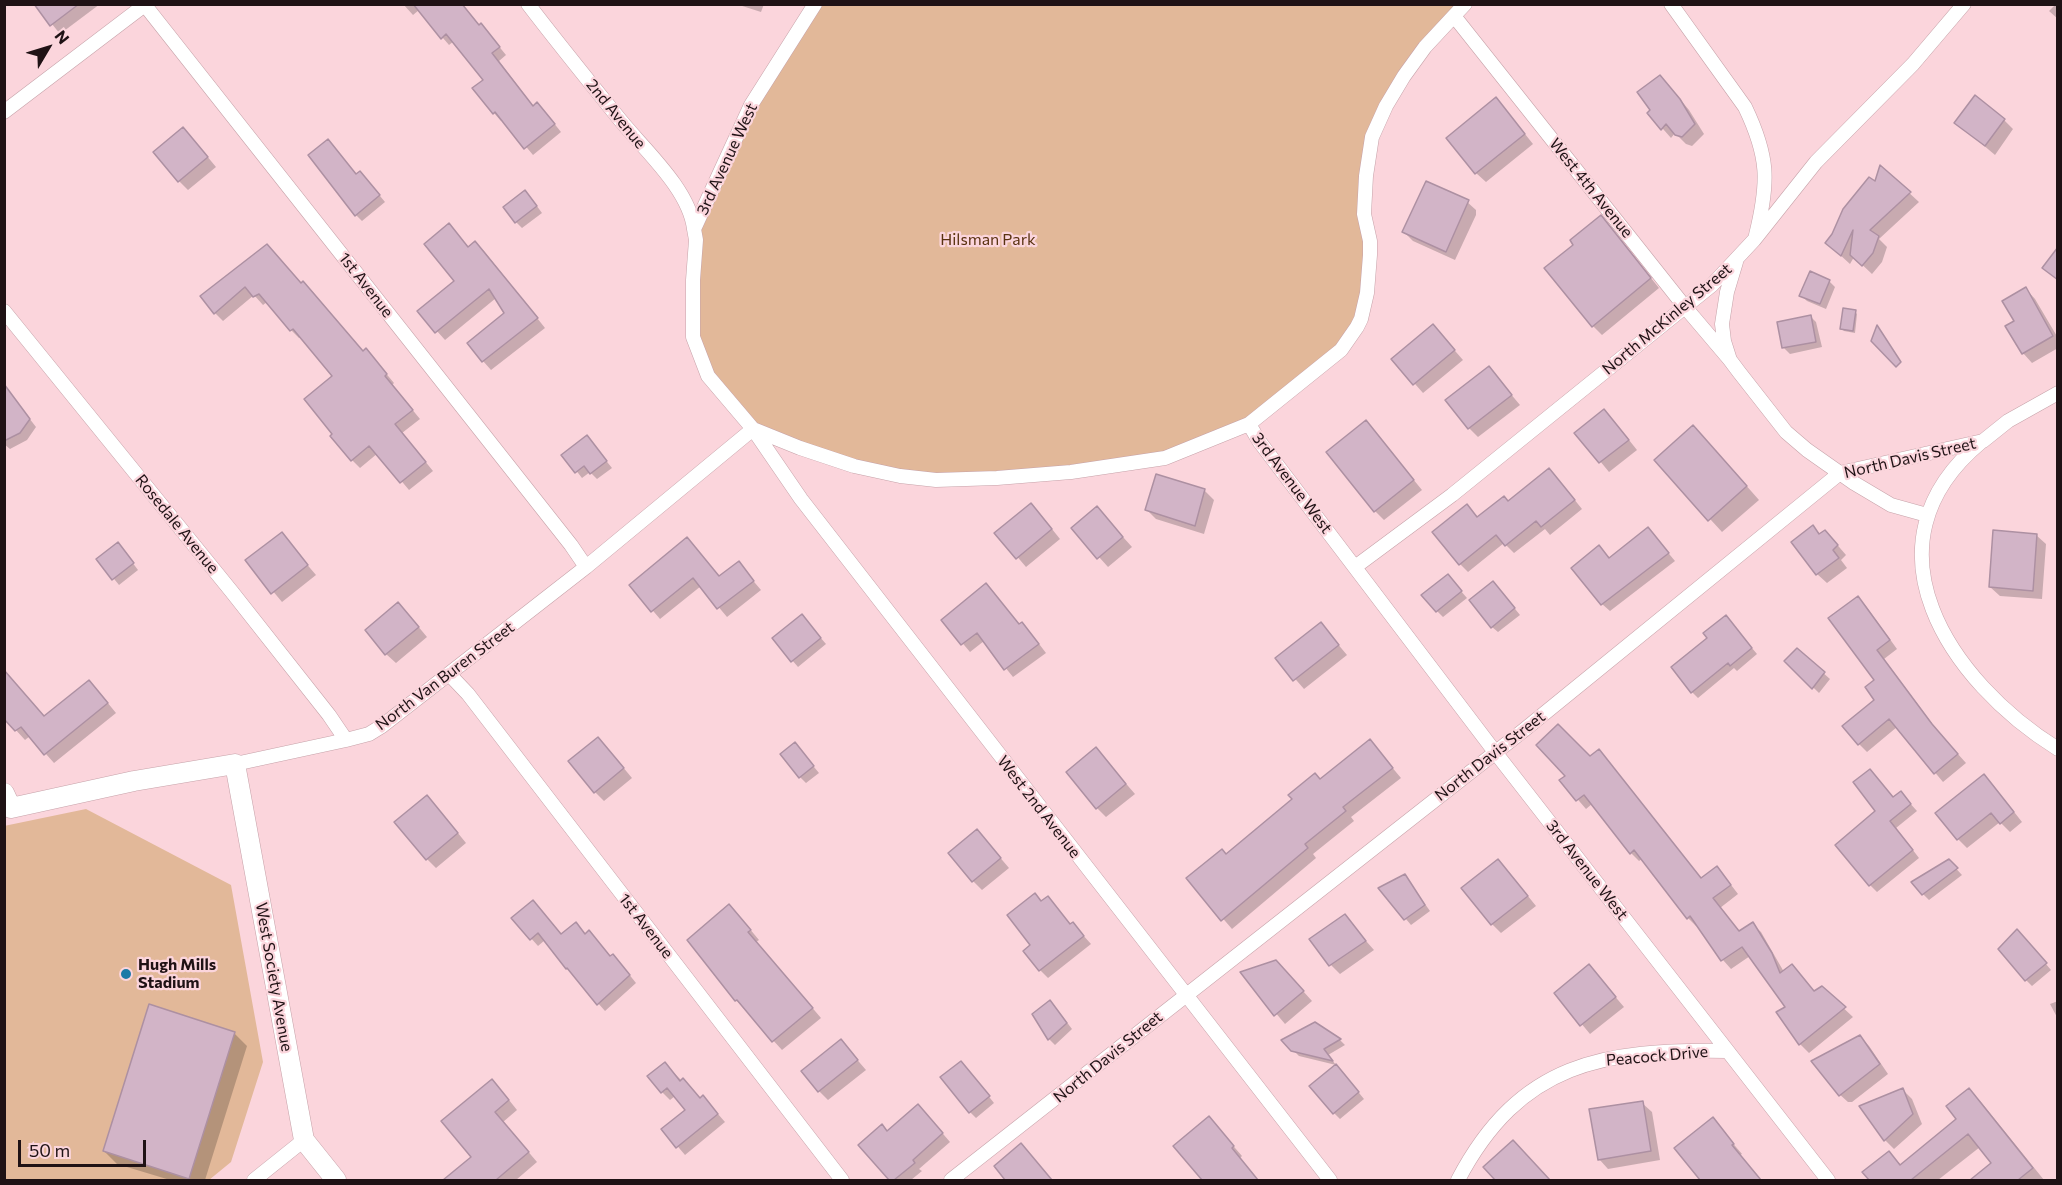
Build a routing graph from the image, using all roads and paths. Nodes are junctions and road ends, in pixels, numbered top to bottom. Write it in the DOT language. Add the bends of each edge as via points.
graph roads {
  1 [pos="528,4"];
  2 [pos="815,4"];
  3 [pos="1465,4"];
  4 [pos="1671,4"];
  5 [pos="1964,4"];
  6 [pos="145,5"];
  7 [pos="1454,15"];
  8 [pos="4,112"];
  9 [pos="694,229"];
  10 [pos="1754,240"];
  11 [pos="1737,259"];
  12 [pos="1685,307"];
  13 [pos="4,311"];
  14 [pos="1730,360"];
  15 [pos="2058,393"];
  16 [pos="1249,424"];
  17 [pos="753,429"];
  18 [pos="1983,441"];
  19 [pos="1840,473"];
  20 [pos="1927,515"];
  21 [pos="586,567"];
  22 [pos="1354,567"];
  23 [pos="449,674"];
  24 [pos="346,740"];
  25 [pos="2058,749"];
  26 [pos="1495,752"];
  27 [pos="235,764"];
  28 [pos="7,803"];
  29 [pos="1186,995"];
  30 [pos="1727,1051"];
  31 [pos="304,1140"];
  32 [pos="254,1180"];
  33 [pos="336,1180"];
  34 [pos="842,1180"];
  35 [pos="951,1180"];
  36 [pos="1330,1180"];
  37 [pos="1458,1180"];
  38 [pos="1828,1180"];
  1 -- 9 [label="street, 2nd Avenue" via="673,182"];
  2 -- 9 [label="street, 3rd Avenue West" via="751,105"];
  3 -- 7 [label="street"];
  4 -- 10 [label="street" via="1745,107 1753,125 1766,176"];
  5 -- 10 [label="street, North McKinley Street" via="1913,64 1816,162"];
  6 -- 8 [label="street"];
  6 -- 21 [label="street, 1st Avenue"];
  7 -- 12 [label="street, West 4th Avenue"];
  7 -- 16 [label="street" via="1404,76 1372,137 1364,214 1370,242 1369,274 1357,327 1341,350"];
  9 -- 17 [label="street, 3rd Avenue West" via="693,337 708,376"];
  10 -- 11 [label="street, North McKinley Street"];
  11 -- 12 [label="street, North McKinley Street"];
  11 -- 14 [label="street, West 4th Avenue" via="1722,324"];
  12 -- 14 [label="street, West 4th Avenue"];
  12 -- 22 [label="street, North McKinley Street" via="1452,495"];
  13 -- 24 [label="street, Rosedale Avenue" via="232,592"];
  14 -- 19 [label="street, West 4th Avenue" via="1786,432"];
  15 -- 18 [label="street, North Davis Street" via="2008,421"];
  16 -- 17 [label="street, 3rd Avenue West" via="1165,458 1071,472 936,480 854,466"];
  16 -- 22 [label="street, 3rd Avenue West"];
  17 -- 21 [label="street, North Van Buren Street"];
  17 -- 29 [label="street, West 2nd Avenue" via="801,499"];
  18 -- 19 [label="street, North Davis Street"];
  18 -- 20 [label="street" via="1947,475"];
  19 -- 20 [label="street, West 4th Avenue" via="1891,505"];
  19 -- 26 [label="street, North Davis Street"];
  20 -- 25 [label="street" via="1921,555 1923,578 1943,631 1964,663 2005,710"];
  21 -- 23 [label="street, North Van Buren Street"];
  22 -- 26 [label="street, 3rd Avenue West"];
  23 -- 24 [label="street, North Van Buren Street" via="382,726"];
  23 -- 34 [label="street, 1st Avenue"];
  24 -- 27 [label="street, North Van Buren Street"];
  26 -- 29 [label="street, North Davis Street"];
  26 -- 30 [label="street, 3rd Avenue West"];
  27 -- 28 [label="street, North Van Buren Street"];
  27 -- 31 [label="street, West Society Avenue"];
  29 -- 35 [label="street, North Davis Street"];
  29 -- 36 [label="street, West 2nd Avenue"];
  30 -- 37 [label="street, Peacock Drive" via="1682,1050 1618,1056 1566,1071 1517,1102 1470,1157"];
  30 -- 38 [label="street, 3rd Avenue West"];
  31 -- 32 [label="street"];
  31 -- 33 [label="street, West Society Avenue"];
}
